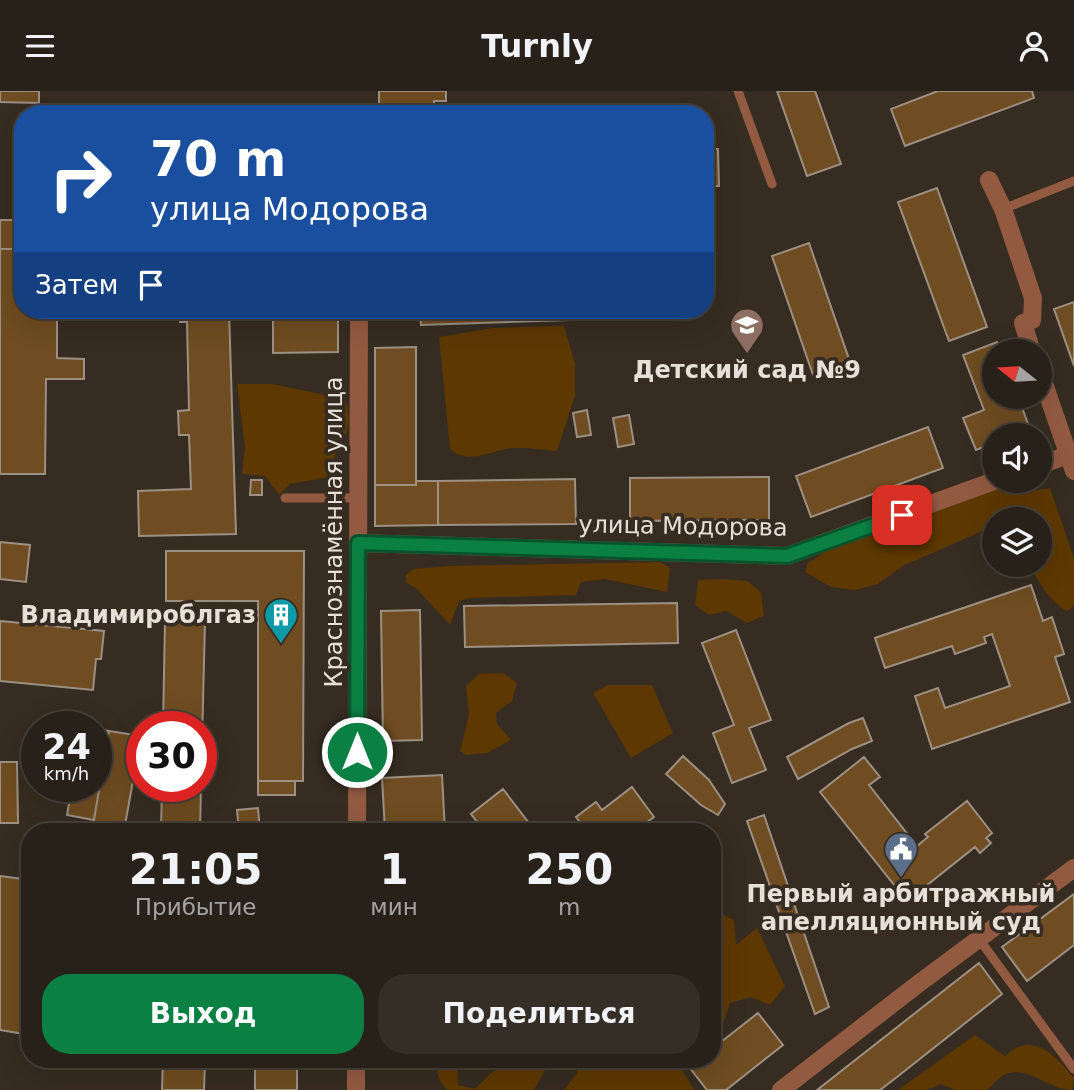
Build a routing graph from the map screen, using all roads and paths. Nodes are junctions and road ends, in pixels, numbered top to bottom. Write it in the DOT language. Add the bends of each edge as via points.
graph roads {
  1 [pos="738,91"];
  2 [pos="989,180"];
  3 [pos="1074,181"];
  4 [pos="772,184"];
  5 [pos="1003,209"];
  6 [pos="359,319"];
  7 [pos="1028,339"];
  8 [pos="1052,407"];
  9 [pos="1071,463"];
  10 [pos="1052,464"];
  11 [pos="982,485"];
  12 [pos="285,498"];
  13 [pos="359,498"];
  14 [pos="358,543"];
  15 [pos="357,823"];
  16 [pos="1074,868"];
  17 [pos="979,939"];
  18 [pos="356,1068"];
  19 [pos="1074,1069"];
  20 [pos="790,1087"];
  21 [pos="356,1090"];
  1 -- 4 [label="lane"];
  2 -- 5 [label="street"];
  3 -- 5 [label="lane"];
  5 -- 7 [label="street" via="1033,298 1032,320 1023,324"];
  6 -- 13 [label="street, Краснознамённая улица"];
  8 -- 9 [label="street"];
  9 -- 10 [label="street"];
  11 -- 14 [label="street, улица Модорова" via="787,556"];
  12 -- 13 [label="lane"];
  13 -- 14 [label="street, Краснознамённая улица"];
  14 -- 15 [label="street, Краснознамённая улица"];
  16 -- 17 [label="street"];
  17 -- 19 [label="lane"];
  17 -- 20 [label="street"];
  18 -- 21 [label="street"];
}
